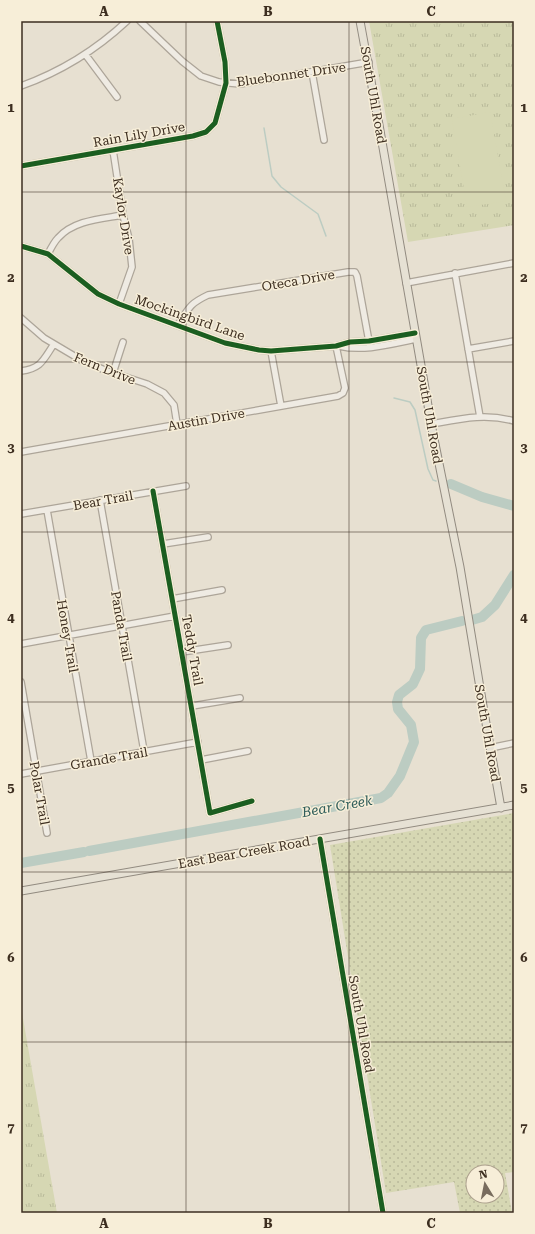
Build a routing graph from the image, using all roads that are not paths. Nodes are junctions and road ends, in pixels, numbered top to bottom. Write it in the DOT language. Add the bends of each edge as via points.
graph roads {
  1 [pos="127,21"];
  2 [pos="140,21"];
  3 [pos="218,21"];
  4 [pos="360,21"];
  5 [pos="85,54"];
  6 [pos="368,62"];
  7 [pos="312,72"];
  8 [pos="226,83"];
  9 [pos="21,86"];
  10 [pos="117,97"];
  11 [pos="324,140"];
  12 [pos="113,150"];
  13 [pos="21,166"];
  14 [pos="123,215"];
  15 [pos="21,246"];
  16 [pos="48,254"];
  17 [pos="514,263"];
  18 [pos="456,273"];
  19 [pos="406,283"];
  20 [pos="119,304"];
  21 [pos="21,318"];
  22 [pos="178,325"];
  23 [pos="416,336"];
  24 [pos="369,340"];
  25 [pos="514,341"];
  26 [pos="123,342"];
  27 [pos="54,344"];
  28 [pos="336,346"];
  29 [pos="370,347"];
  30 [pos="468,349"];
  31 [pos="271,351"];
  32 [pos="21,371"];
  33 [pos="113,372"];
  34 [pos="281,406"];
  35 [pos="480,417"];
  36 [pos="514,421"];
  37 [pos="177,424"];
  38 [pos="432,424"];
  39 [pos="21,452"];
  40 [pos="186,486"];
  41 [pos="153,491"];
  42 [pos="100,500"];
  43 [pos="47,510"];
  44 [pos="21,514"];
  45 [pos="208,537"];
  46 [pos="163,544"];
  47 [pos="222,590"];
  48 [pos="172,599"];
  49 [pos="176,616"];
  50 [pos="122,626"];
  51 [pos="68,635"];
  52 [pos="21,644"];
  53 [pos="228,645"];
  54 [pos="182,652"];
  55 [pos="21,682"];
  56 [pos="240,698"];
  57 [pos="192,706"];
  58 [pos="198,742"];
  59 [pos="514,743"];
  60 [pos="490,748"];
  61 [pos="144,751"];
  62 [pos="248,752"];
  63 [pos="201,760"];
  64 [pos="91,761"];
  65 [pos="37,771"];
  66 [pos="21,774"];
  67 [pos="252,801"];
  68 [pos="514,806"];
  69 [pos="501,808"];
  70 [pos="47,833"];
  71 [pos="320,839"];
  72 [pos="21,891"];
  73 [pos="383,1213"];
  1 -- 5 [label="street" via="110,37"];
  2 -- 8 [label="street, Bluebonnet Drive" via="201,76"];
  3 -- 8 [label="street, Rain Lily Drive"];
  4 -- 6 [label="main road, South Uhl Road"];
  5 -- 9 [label="street"];
  5 -- 10 [label="street"];
  6 -- 7 [label="street, Bluebonnet Drive"];
  6 -- 19 [label="main road, South Uhl Road"];
  7 -- 8 [label="street, Bluebonnet Drive" via="240,84"];
  7 -- 11 [label="street"];
  8 -- 12 [label="street, Rain Lily Drive" via="215,124 206,132"];
  12 -- 13 [label="street, Rain Lily Drive"];
  12 -- 14 [label="street, Kaylor Drive"];
  14 -- 16 [label="street" via="77,225 66,230 57,238"];
  14 -- 20 [label="street, Kaylor Drive" via="132,267"];
  15 -- 16 [label="street, Mockingbird Lane"];
  16 -- 20 [label="street, Mockingbird Lane" via="98,294"];
  17 -- 18 [label="street"];
  18 -- 19 [label="street"];
  18 -- 30 [label="street"];
  19 -- 23 [label="main road, South Uhl Road"];
  20 -- 22 [label="street, Mockingbird Lane"];
  21 -- 27 [label="street, Fern Drive"];
  22 -- 24 [label="street, Oteca Drive" via="195,301 208,296 356,272"];
  22 -- 31 [label="street, Mockingbird Lane" via="225,343"];
  23 -- 24 [label="street, Mockingbird Lane"];
  23 -- 29 [label="street, Mockingbird Lane"];
  23 -- 38 [label="main road, South Uhl Road"];
  24 -- 28 [label="street, Mockingbird Lane"];
  24 -- 29 [label="street, Oteca Drive"];
  25 -- 30 [label="street"];
  26 -- 33 [label="street"];
  27 -- 32 [label="street" via="40,364 33,369"];
  27 -- 33 [label="street, Fern Drive" via="81,360"];
  28 -- 29 [label="street, Mockingbird Lane" via="351,349"];
  28 -- 31 [label="street, Mockingbird Lane"];
  28 -- 34 [label="street, Austin Drive" via="343,393"];
  30 -- 35 [label="street"];
  31 -- 34 [label="street"];
  33 -- 37 [label="street, Fern Drive" via="164,393 174,406"];
  34 -- 37 [label="street, Austin Drive"];
  35 -- 36 [label="street" via="502,417"];
  35 -- 38 [label="street"];
  37 -- 39 [label="street, Austin Drive"];
  38 -- 60 [label="main road, South Uhl Road" via="460,568"];
  40 -- 41 [label="street, Bear Trail"];
  41 -- 42 [label="street, Bear Trail"];
  41 -- 46 [label="street, Teddy Trail"];
  42 -- 43 [label="street, Bear Trail"];
  42 -- 50 [label="street, Panda Trail"];
  43 -- 44 [label="street, Bear Trail"];
  43 -- 51 [label="street, Honey Trail"];
  45 -- 46 [label="street"];
  46 -- 48 [label="street, Teddy Trail"];
  47 -- 48 [label="street"];
  48 -- 49 [label="street, Teddy Trail"];
  49 -- 50 [label="street"];
  49 -- 54 [label="street, Teddy Trail"];
  50 -- 51 [label="street"];
  50 -- 61 [label="street, Panda Trail"];
  51 -- 52 [label="street"];
  51 -- 64 [label="street, Honey Trail"];
  53 -- 54 [label="street"];
  54 -- 57 [label="street, Teddy Trail"];
  55 -- 65 [label="street, Polar Trail"];
  56 -- 57 [label="street"];
  57 -- 58 [label="street, Teddy Trail"];
  58 -- 61 [label="street, Grande Trail"];
  58 -- 63 [label="street, Teddy Trail"];
  59 -- 60 [label="street"];
  60 -- 69 [label="main road, South Uhl Road"];
  61 -- 64 [label="street, Grande Trail"];
  62 -- 63 [label="street"];
  63 -- 67 [label="street, Teddy Trail" via="210,813"];
  64 -- 65 [label="street, Grande Trail"];
  65 -- 66 [label="street, Grande Trail"];
  65 -- 70 [label="street, Polar Trail"];
  68 -- 69 [label="main road, East Bear Creek Road"];
  69 -- 71 [label="main road, East Bear Creek Road"];
  71 -- 72 [label="main road, East Bear Creek Road"];
  71 -- 73 [label="street, South Uhl Road"];
}
